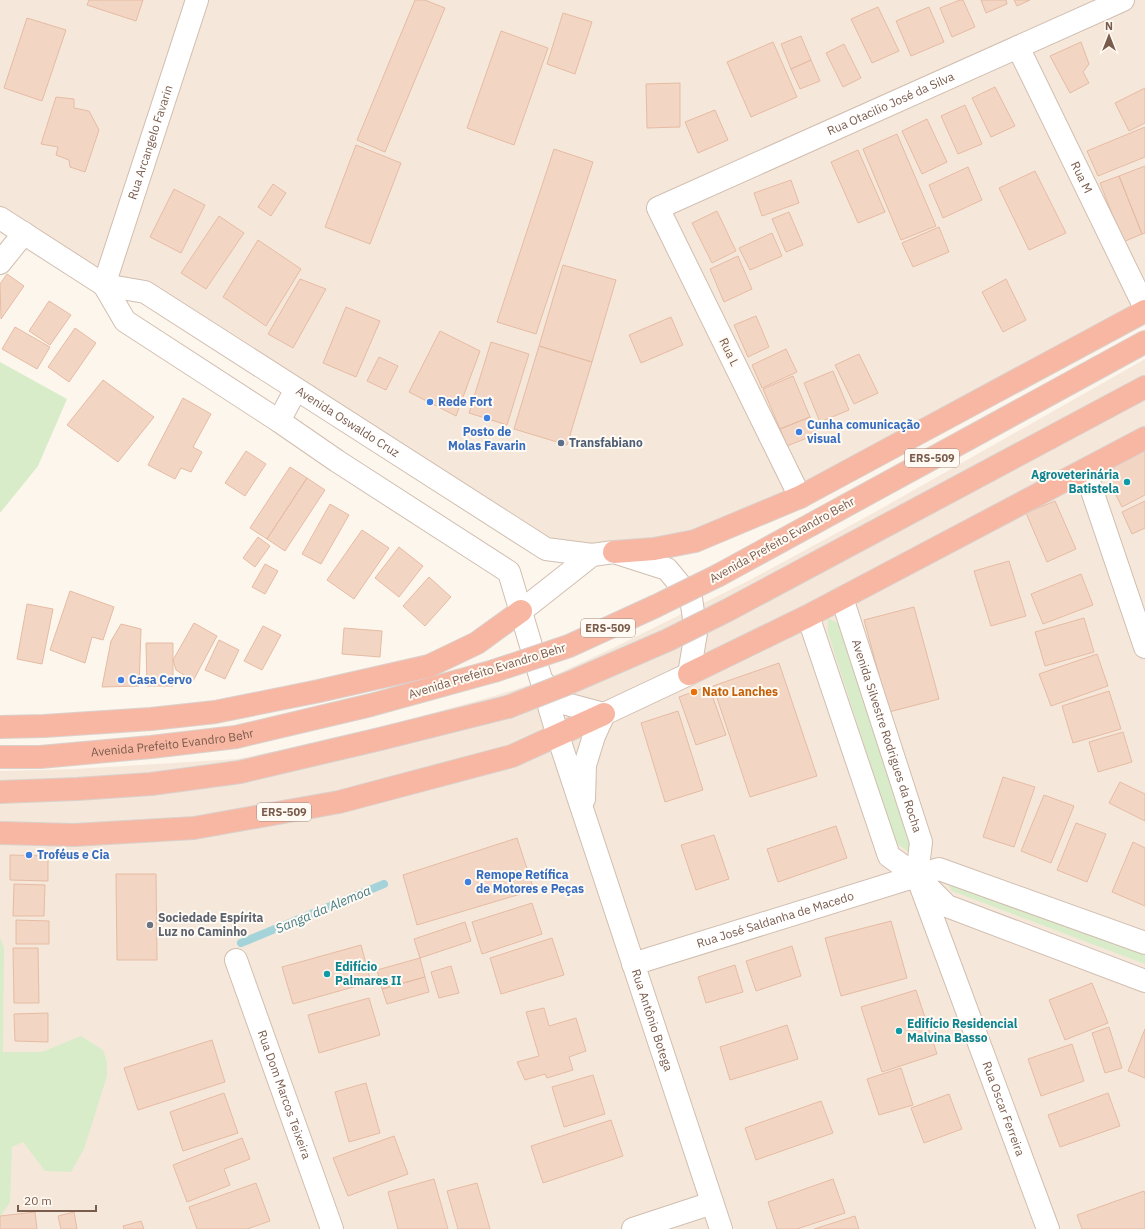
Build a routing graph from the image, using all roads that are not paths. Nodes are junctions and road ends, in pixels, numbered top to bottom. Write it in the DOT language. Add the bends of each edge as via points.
graph roads {
  1 [pos="197,0"];
  2 [pos="1122,0"];
  3 [pos="1018,47"];
  4 [pos="658,208"];
  5 [pos="0,218"];
  6 [pos="24,233"];
  7 [pos="0,263"];
  8 [pos="104,285"];
  9 [pos="1145,308"];
  10 [pos="1145,311"];
  11 [pos="1145,342"];
  12 [pos="1145,387"];
  13 [pos="296,388"];
  14 [pos="279,421"];
  15 [pos="1145,438"];
  16 [pos="1085,470"];
  17 [pos="800,497"];
  18 [pos="614,552"];
  19 [pos="592,555"];
  20 [pos="842,598"];
  21 [pos="521,611"];
  22 [pos="808,616"];
  23 [pos="1145,647"];
  24 [pos="689,674"];
  25 [pos="542,681"];
  26 [pos="604,714"];
  27 [pos="0,727"];
  28 [pos="558,736"];
  29 [pos="0,757"];
  30 [pos="0,792"];
  31 [pos="583,812"];
  32 [pos="0,833"];
  33 [pos="917,876"];
  34 [pos="1145,943"];
  35 [pos="236,960"];
  36 [pos="633,964"];
  37 [pos="1145,981"];
  38 [pos="712,1203"];
  39 [pos="332,1229"];
  40 [pos="632,1229"];
  41 [pos="721,1229"];
  42 [pos="1048,1229"];
  1 -- 8 [label="street, Rua Arcangelo Favarin"];
  2 -- 3 [label="street, Rua Otacilio José da Silva"];
  3 -- 4 [label="street, Rua Otacilio José da Silva"];
  3 -- 9 [label="street, Rua M"];
  4 -- 17 [label="street, Rua L"];
  5 -- 6 [label="street, Avenida Oswaldo Cruz"];
  6 -- 7 [label="street"];
  6 -- 8 [label="street, Avenida Oswaldo Cruz"];
  8 -- 13 [label="street, Avenida Oswaldo Cruz" via="145,292"];
  8 -- 14 [label="street, Avenida Oswaldo Cruz" via="125,321"];
  10 -- 17 [label="highway, ERS-509"];
  11 -- 29 [label="highway, Avenida Prefeito Evandro Behr / ERS-509, bridge" via="719,575 569,646 494,671 371,705 236,737 40,757"];
  12 -- 30 [label="highway, ERS-509, bridge" via="728,610 668,640 508,707 240,772 152,784"];
  13 -- 14 [label="street"];
  13 -- 19 [label="street, Avenida Oswaldo Cruz" via="546,549"];
  14 -- 21 [label="street, Avenida Oswaldo Cruz" via="337,462 510,572"];
  15 -- 16 [label="highway, ERS-509"];
  16 -- 20 [label="highway, ERS-509"];
  16 -- 23 [label="street"];
  17 -- 18 [label="highway, ERS-509" via="694,541 654,549"];
  18 -- 19 [label="street, ERS-509"];
  18 -- 24 [label="street" via="667,569 691,598 696,634"];
  19 -- 21 [label="street"];
  20 -- 22 [label="highway, ERS-509"];
  20 -- 33 [label="street, Avenida Silvestre Rodrigues da Rocha" via="921,842"];
  21 -- 25 [label="street, Avenida Oswaldo Cruz"];
  21 -- 27 [label="highway" via="477,643 429,666 320,691 215,712 151,720"];
  22 -- 24 [label="highway, ERS-509"];
  22 -- 33 [label="street" via="889,856"];
  24 -- 26 [label="street, ERS-509"];
  25 -- 26 [label="street" via="563,702"];
  25 -- 28 [label="street, Rua Antônio Botega"];
  26 -- 28 [label="highway, ERS-509"];
  26 -- 31 [label="street, Rua Antônio Botega" via="585,765"];
  28 -- 31 [label="street, Rua Antônio Botega"];
  28 -- 32 [label="highway, ERS-509" via="512,756 339,802 194,828 74,835"];
  31 -- 36 [label="street, Rua Antônio Botega"];
  33 -- 34 [label="street" via="939,869"];
  33 -- 36 [label="street, Rua José Saldanha de Macedo"];
  33 -- 37 [label="street" via="947,906"];
  33 -- 42 [label="street, Rua Oscar Ferreira"];
  35 -- 39 [label="street, Rua Dom Marcos Teixeira"];
  36 -- 38 [label="street, Rua Antônio Botega"];
  38 -- 40 [label="street"];
  38 -- 41 [label="street, Rua Antônio Botega"];
}
